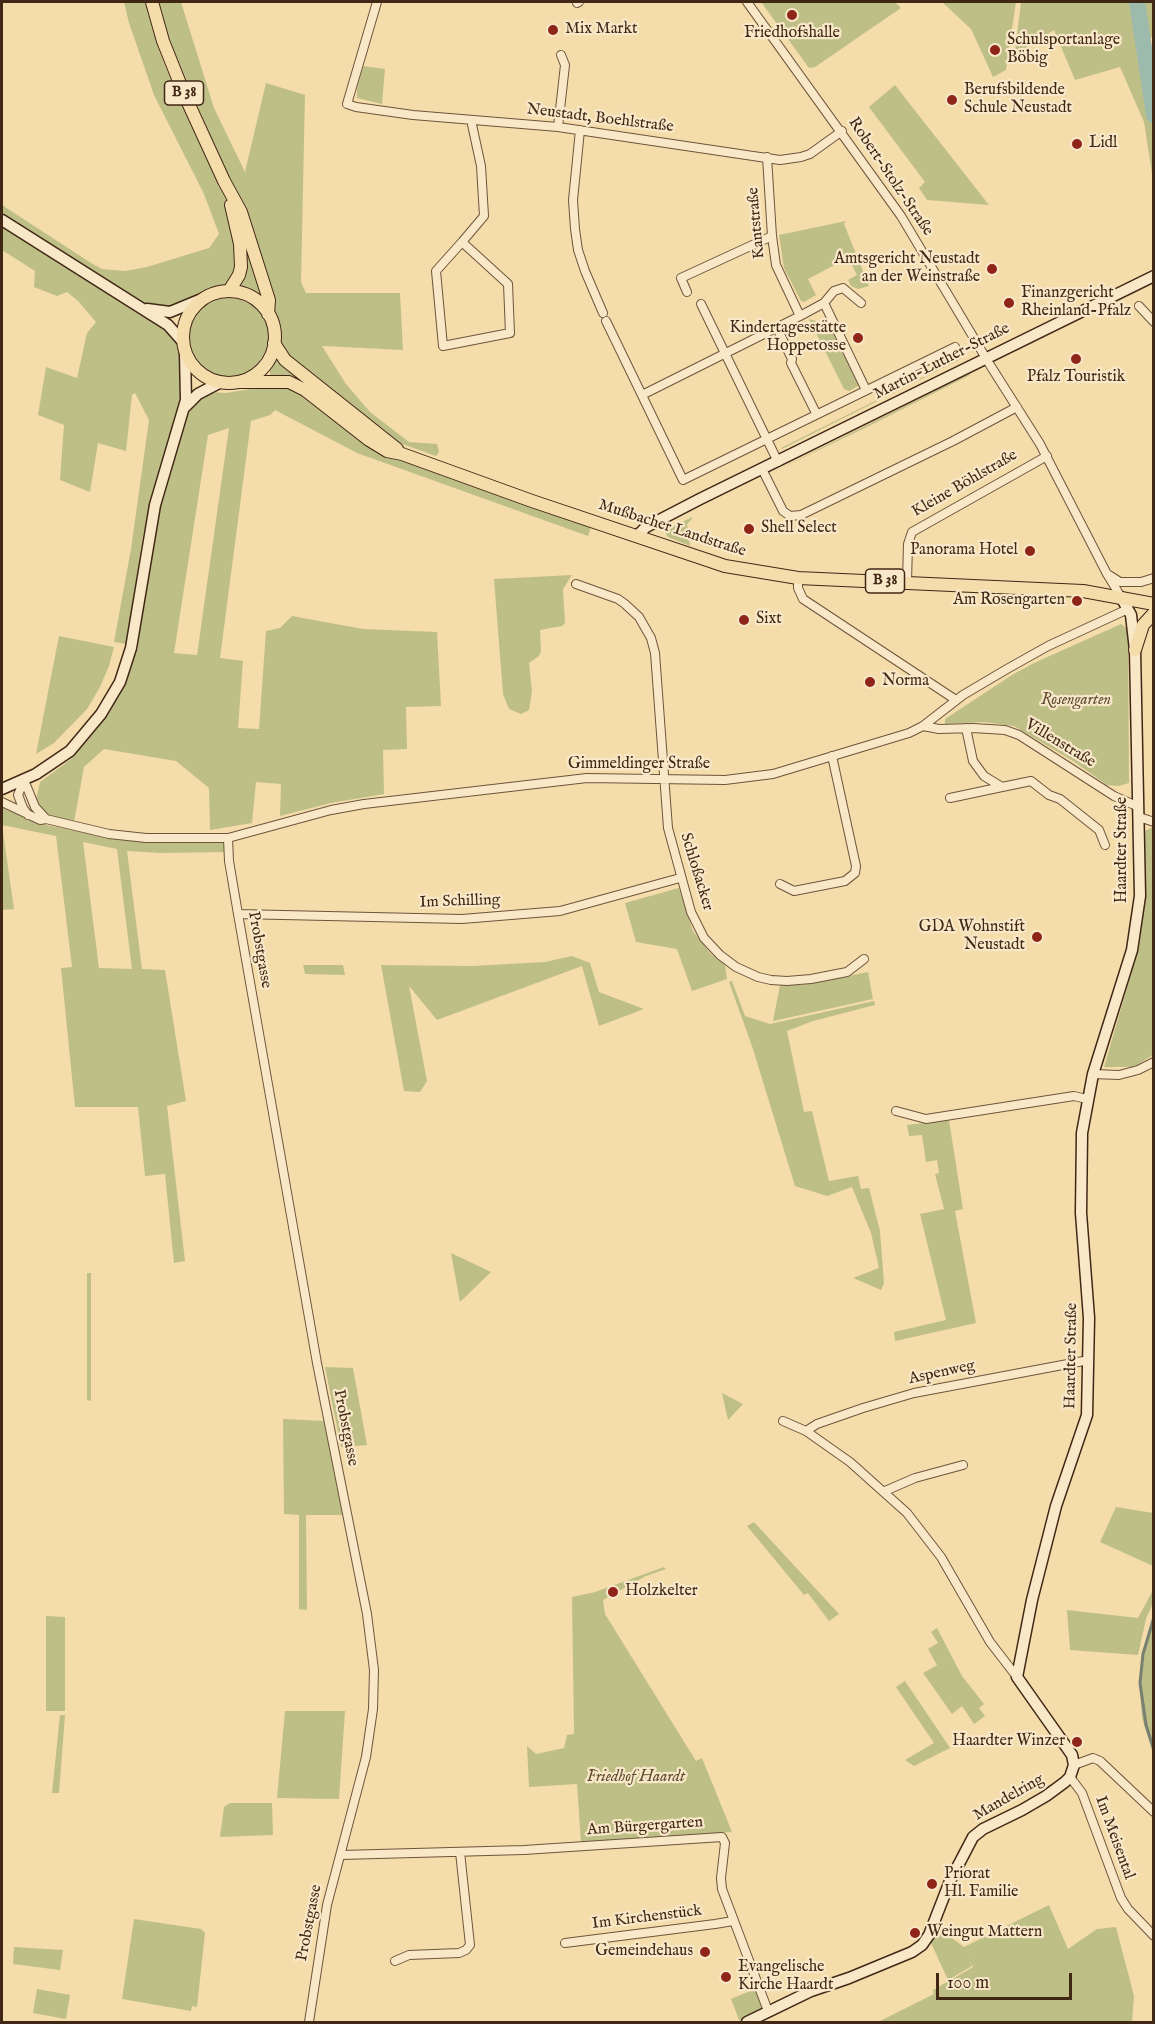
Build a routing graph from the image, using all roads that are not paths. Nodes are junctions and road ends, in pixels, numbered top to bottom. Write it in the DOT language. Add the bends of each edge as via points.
graph roads {
  1 [pos="152,2"];
  2 [pos="377,2"];
  3 [pos="747,2"];
  4 [pos="561,55"];
  5 [pos="471,120"];
  6 [pos="558,127"];
  7 [pos="580,129"];
  8 [pos="842,131"];
  9 [pos="767,157"];
  10 [pos="224,181"];
  11 [pos="2,220"];
  12 [pos="772,236"];
  13 [pos="462,242"];
  14 [pos="1154,276"];
  15 [pos="229,291"];
  16 [pos="687,292"];
  17 [pos="204,298"];
  18 [pos="824,303"];
  19 [pos="861,303"];
  20 [pos="701,304"];
  21 [pos="1139,306"];
  22 [pos="141,307"];
  23 [pos="268,314"];
  24 [pos="800,316"];
  25 [pos="1154,322"];
  26 [pos="777,328"];
  27 [pos="274,343"];
  28 [pos="184,347"];
  29 [pos="956,347"];
  30 [pos="724,355"];
  31 [pos="986,357"];
  32 [pos="241,382"];
  33 [pos="219,383"];
  34 [pos="866,390"];
  35 [pos="642,395"];
  36 [pos="1017,407"];
  37 [pos="183,410"];
  38 [pos="816,413"];
  39 [pos="767,439"];
  40 [pos="402,454"];
  41 [pos="1047,456"];
  42 [pos="778,462"];
  43 [pos="762,469"];
  44 [pos="637,536"];
  45 [pos="1107,574"];
  46 [pos="798,578"];
  47 [pos="1154,578"];
  48 [pos="907,582"];
  49 [pos="576,584"];
  50 [pos="1121,597"];
  51 [pos="1154,604"];
  52 [pos="1128,609"];
  53 [pos="1154,613"];
  54 [pos="1135,650"];
  55 [pos="956,700"];
  56 [pos="923,726"];
  57 [pos="966,728"];
  58 [pos="832,756"];
  59 [pos="664,779"];
  60 [pos="24,780"];
  61 [pos="1002,787"];
  62 [pos="2,789"];
  63 [pos="950,798"];
  64 [pos="2,802"];
  65 [pos="1139,812"];
  66 [pos="28,815"];
  67 [pos="46,819"];
  68 [pos="1154,822"];
  69 [pos="228,838"];
  70 [pos="1106,845"];
  71 [pos="680,878"];
  72 [pos="780,884"];
  73 [pos="238,914"];
  74 [pos="864,959"];
  75 [pos="1154,1062"];
  76 [pos="1093,1074"];
  77 [pos="1088,1099"];
  78 [pos="896,1111"];
  79 [pos="1089,1360"];
  80 [pos="783,1422"];
  81 [pos="806,1431"];
  82 [pos="963,1464"];
  83 [pos="885,1491"];
  84 [pos="1017,1677"];
  85 [pos="1074,1765"];
  86 [pos="1070,1777"];
  87 [pos="1154,1812"];
  88 [pos="460,1852"];
  89 [pos="341,1855"];
  90 [pos="733,1920"];
  91 [pos="1154,1936"];
  92 [pos="565,1942"];
  93 [pos="395,1961"];
  94 [pos="768,2011"];
  95 [pos="309,2022"];
  96 [pos="747,2022"];
  1 -- 10 [label="main road, B 38" via="163,41"];
  2 -- 5 [label="street, Neustadt, Boehlstraße" via="347,104 384,112"];
  3 -- 8 [label="street, Robert-Stolz-Straße"];
  4 -- 6 [label="street" via="566,66"];
  5 -- 6 [label="street, Neustadt, Boehlstraße"];
  5 -- 13 [label="street" via="482,166 484,216"];
  6 -- 7 [label="street, Neustadt, Boehlstraße"];
  7 -- 9 [label="street, Neustadt, Boehlstraße"];
  7 -- 35 [label="street, Martin-Luther-Straße" via="573,200 578,250"];
  8 -- 9 [label="street, Neustadt, Boehlstraße" via="820,149 801,157"];
  8 -- 31 [label="street, Robert-Stolz-Straße" via="901,216"];
  9 -- 12 [label="street, Kantstraße"];
  10 -- 15 [label="main road, B 38" via="241,257 238,275"];
  10 -- 23 [label="main road, B 38" via="241,212 269,300"];
  11 -- 22 [label="street"];
  12 -- 16 [label="street" via="681,278"];
  12 -- 24 [label="street, Kantstraße" via="776,265"];
  13 -- 13 [label="street" via="436,271 443,346 510,333 508,284"];
  14 -- 31 [label="street, Martin-Luther-Straße"];
  15 -- 17 [label="main road"];
  15 -- 23 [label="main road" via="252,298"];
  17 -- 22 [label="street" via="170,312"];
  17 -- 28 [label="main road" via="188,315 183,330"];
  18 -- 19 [label="street" via="834,291 843,288"];
  18 -- 24 [label="street"];
  18 -- 34 [label="street, Martin-Luther-Straße"];
  20 -- 30 [label="street"];
  21 -- 25 [label="street"];
  22 -- 28 [label="street" via="168,325"];
  23 -- 27 [label="main road" via="274,328"];
  24 -- 26 [label="street"];
  26 -- 30 [label="street"];
  26 -- 38 [label="street"];
  27 -- 32 [label="main road" via="265,366"];
  27 -- 40 [label="main road, B 38" via="285,360"];
  28 -- 33 [label="main road" via="189,362 200,374"];
  28 -- 37 [label="street"];
  29 -- 34 [label="street, Martin-Luther-Straße"];
  30 -- 35 [label="street"];
  30 -- 39 [label="street"];
  31 -- 36 [label="street, Robert-Stolz-Straße"];
  31 -- 42 [label="street, Martin-Luther-Straße"];
  32 -- 33 [label="main road"];
  32 -- 40 [label="main road, B 38" via="293,383 379,447"];
  33 -- 37 [label="street" via="198,394"];
  34 -- 38 [label="street, Martin-Luther-Straße"];
  35 -- 39 [label="street, Martin-Luther-Straße" via="684,480"];
  36 -- 41 [label="street, Robert-Stolz-Straße"];
  36 -- 43 [label="street" via="801,515 790,516 783,510"];
  37 -- 60 [label="street" via="154,505 131,648 120,682 78,742 47,768"];
  38 -- 39 [label="street, Martin-Luther-Straße"];
  39 -- 42 [label="street"];
  40 -- 44 [label="main road, Mußbacher Landstraße / B 38"];
  41 -- 45 [label="street, Robert-Stolz-Straße"];
  41 -- 48 [label="street, Kleine Böhlstraße" via="912,532"];
  42 -- 43 [label="street, Martin-Luther-Straße"];
  43 -- 44 [label="street, Martin-Luther-Straße" via="645,526"];
  44 -- 46 [label="main road, Mußbacher Landstraße / B 38" via="724,566"];
  45 -- 47 [label="street" via="1129,582"];
  45 -- 50 [label="street, Robert-Stolz-Straße"];
  46 -- 48 [label="main road, Mußbacher Landstraße / B 38"];
  46 -- 55 [label="street" via="803,598"];
  48 -- 50 [label="main road, Mußbacher Landstraße / B 38" via="1083,591"];
  49 -- 59 [label="street, Schloßacker" via="625,604 639,617 651,638"];
  50 -- 51 [label="main road, B 38"];
  50 -- 52 [label="street, Haardter Straße"];
  52 -- 54 [label="street, Haardter Straße"];
  52 -- 55 [label="street, Gimmeldinger Straße" via="1048,646"];
  53 -- 54 [label="main road" via="1143,625"];
  54 -- 65 [label="street, Haardter Straße"];
  55 -- 56 [label="street, Gimmeldinger Straße"];
  56 -- 57 [label="street, Villenstraße"];
  56 -- 58 [label="street, Gimmeldinger Straße"];
  57 -- 61 [label="street" via="970,753 978,768"];
  57 -- 65 [label="street, Villenstraße" via="1005,730 1019,735"];
  58 -- 59 [label="street, Gimmeldinger Straße" via="748,778"];
  58 -- 72 [label="street" via="855,873 845,881 794,891"];
  59 -- 69 [label="street, Gimmeldinger Straße" via="587,778 364,804"];
  59 -- 71 [label="street, Schloßacker" via="668,828"];
  60 -- 62 [label="street"];
  60 -- 66 [label="street" via="18,795"];
  60 -- 67 [label="street" via="35,807"];
  61 -- 63 [label="street"];
  61 -- 70 [label="street" via="1030,781 1099,830"];
  64 -- 66 [label="street, Gimmeldinger Straße"];
  65 -- 68 [label="street, Villenstraße"];
  65 -- 76 [label="street, Haardter Straße" via="1140,896 1134,939"];
  66 -- 67 [label="street, Gimmeldinger Straße"];
  67 -- 69 [label="street, Gimmeldinger Straße" via="146,838"];
  69 -- 73 [label="street, Probstgasse"];
  71 -- 73 [label="street, Im Schilling" via="560,910 462,920"];
  71 -- 74 [label="street, Schloßacker" via="704,938 720,955 746,972 779,981 811,979 847,972"];
  73 -- 89 [label="street, Probstgasse" via="317,1363 372,1647 371,1726"];
  75 -- 76 [label="street" via="1119,1075"];
  76 -- 77 [label="street, Haardter Straße"];
  77 -- 78 [label="street" via="1074,1096 926,1119"];
  77 -- 79 [label="street, Haardter Straße" via="1082,1133 1080,1191"];
  79 -- 81 [label="street, Aspenweg" via="914,1393"];
  79 -- 84 [label="street, Haardter Straße" via="1087,1415 1056,1506"];
  80 -- 81 [label="street"];
  81 -- 83 [label="street"];
  82 -- 83 [label="street"];
  83 -- 84 [label="street" via="941,1557 990,1642"];
  84 -- 85 [label="street" via="1072,1755"];
  85 -- 86 [label="street, Mandelring"];
  85 -- 87 [label="street" via="1093,1758 1100,1761"];
  86 -- 91 [label="street, Im Meisental" via="1082,1793 1121,1898"];
  86 -- 94 [label="street, Mandelring" via="1031,1806 973,1837 929,1935 912,1952"];
  88 -- 89 [label="street, Am Bürgergarten"];
  88 -- 90 [label="street, Am Bürgergarten" via="720,1837 725,1843 722,1889"];
  88 -- 93 [label="street" via="470,1945 459,1953 409,1955"];
  89 -- 95 [label="street, Probstgasse" via="324,1922"];
  90 -- 92 [label="street, Im Kirchenstück"];
  90 -- 94 [label="street, Am Bürgergarten"];
  94 -- 96 [label="street, Mandelring"];
}
